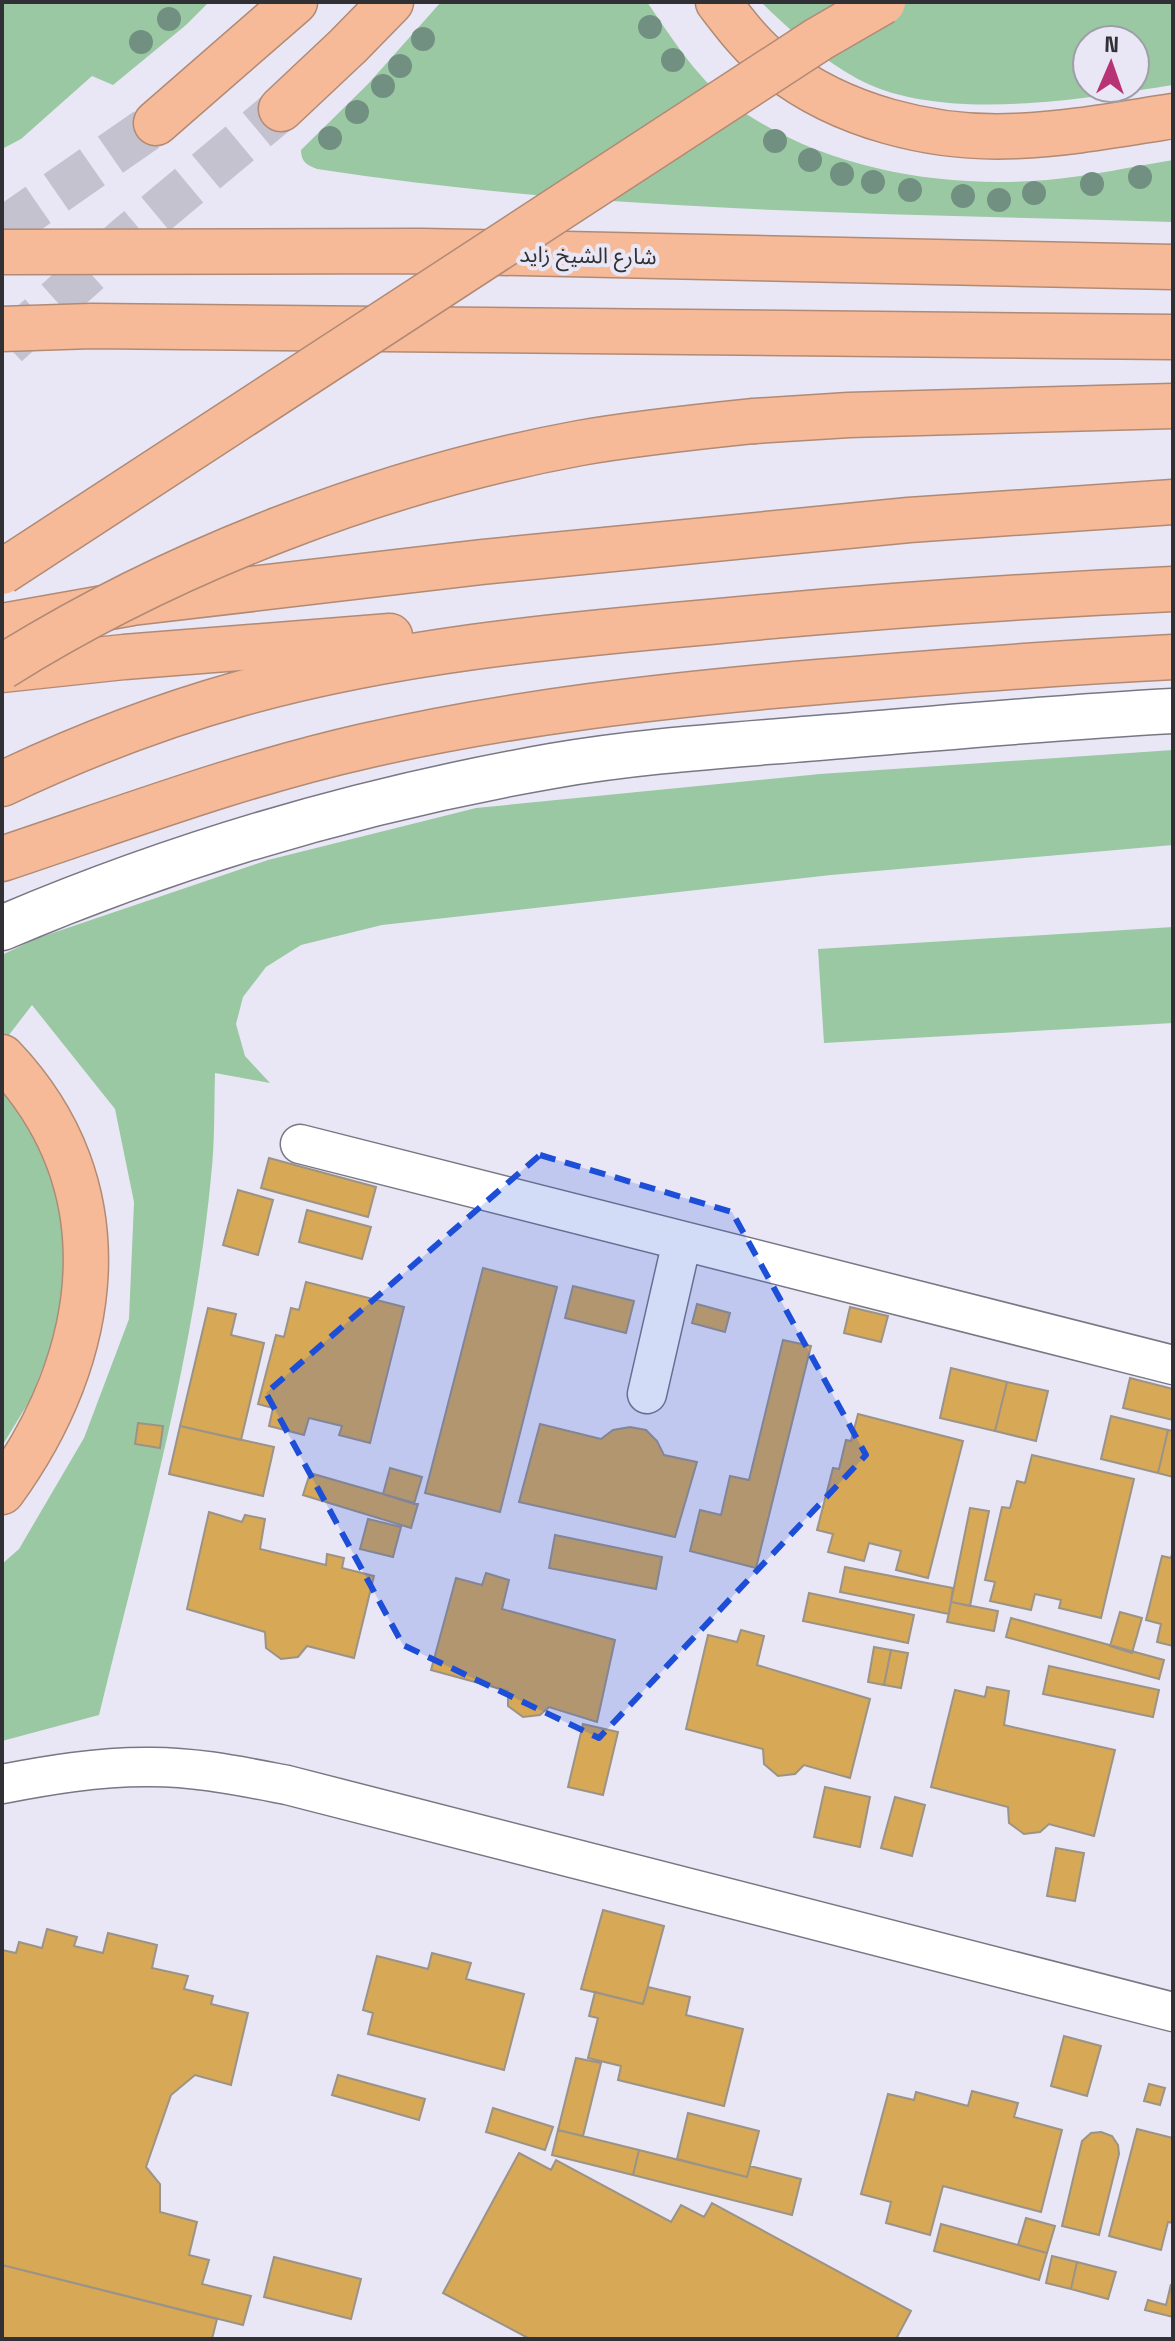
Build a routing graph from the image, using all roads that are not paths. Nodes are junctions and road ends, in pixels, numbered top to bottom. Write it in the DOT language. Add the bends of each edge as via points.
graph roads {
  1 [pos="295,2"];
  2 [pos="391,2"];
  3 [pos="718,2"];
  4 [pos="883,2"];
  5 [pos="281,109"];
  6 [pos="1173,116"];
  7 [pos="156,123"];
  8 [pos="2,252"];
  9 [pos="1173,267"];
  10 [pos="2,329"];
  11 [pos="1173,337"];
  12 [pos="1173,406"];
  13 [pos="1173,502"];
  14 [pos="2,572"];
  15 [pos="1173,589"];
  16 [pos="2,626"];
  17 [pos="596,632"];
  18 [pos="1173,657"];
  19 [pos="2,669"];
  20 [pos="1173,711"];
  21 [pos="2,784"];
  22 [pos="2,859"];
  23 [pos="2,928"];
  24 [pos="2,1057"];
  25 [pos="300,1144"];
  26 [pos="682,1241"];
  27 [pos="1173,1365"];
  28 [pos="647,1394"];
  29 [pos="2,1492"];
  30 [pos="2,1784"];
  31 [pos="1173,2012"];
  1 -- 7 [label="highway"];
  2 -- 5 [label="highway"];
  3 -- 6 [label="highway" via="772,63 808,89 888,120 945,132 1014,137"];
  4 -- 14 [label="highway, bridge"];
  8 -- 9 [label="highway, شارع الشيخ زايد" via="422,251"];
  10 -- 11 [label="highway" via="355,327"];
  12 -- 19 [label="highway, bridge" via="849,415 579,443 400,488 313,518 170,578"];
  13 -- 16 [label="highway" via="909,520 498,560 132,603"];
  15 -- 17 [label="highway" via="859,608"];
  17 -- 19 [label="highway" via="445,633"];
  17 -- 21 [label="highway" via="404,658 239,694 102,740"];
  18 -- 22 [label="highway" via="958,670 614,702 445,729 202,791"];
  20 -- 23 [label="main road" via="662,751 539,768 237,842"];
  24 -- 29 [label="highway" via="40,1103 71,1167 86,1236 87,1272 81,1315 57,1397"];
  25 -- 26 [label="street"];
  26 -- 27 [label="street"];
  26 -- 28 [label="street"];
  30 -- 31 [label="street" via="74,1771 146,1767 217,1772 287,1785"];
}
